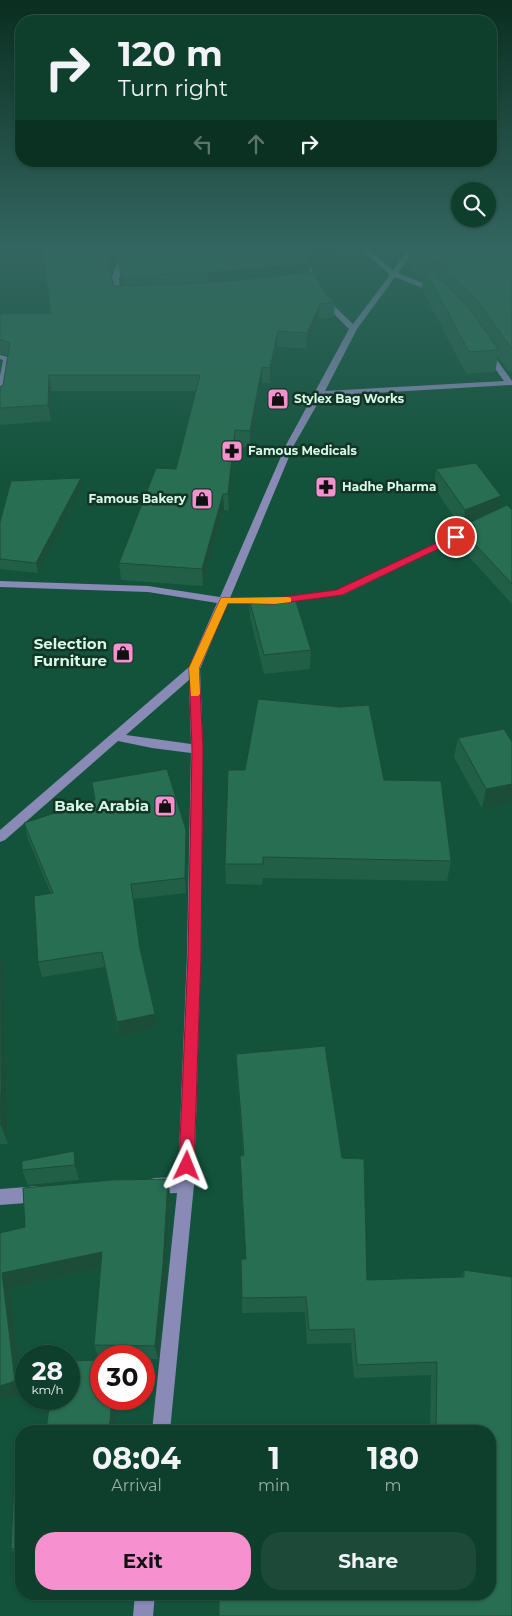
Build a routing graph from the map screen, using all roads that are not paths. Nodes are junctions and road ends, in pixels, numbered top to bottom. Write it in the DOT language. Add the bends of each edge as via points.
graph roads {
  1 [pos="348,324"];
  2 [pos="356,324"];
  3 [pos="353,329"];
  4 [pos="481,342"];
  5 [pos="0,357"];
  6 [pos="511,383"];
  7 [pos="319,394"];
  8 [pos="0,401"];
  9 [pos="489,523"];
  10 [pos="0,584"];
  11 [pos="225,600"];
  12 [pos="194,668"];
  13 [pos="117,737"];
  14 [pos="197,749"];
  15 [pos="0,837"];
  16 [pos="186,1185"];
  17 [pos="142,1186"];
  18 [pos="58,1192"];
  19 [pos="0,1198"];
  20 [pos="162,1425"];
  21 [pos="144,1600"];
  22 [pos="143,1616"];
  1 -- 3 [label="street"];
  2 -- 3 [label="street"];
  3 -- 7 [label="street"];
  4 -- 6 [label="street"];
  5 -- 8 [label="street" via="8,358"];
  6 -- 7 [label="street"];
  7 -- 11 [label="street" via="290,445"];
  9 -- 11 [label="street" via="338,593 275,601"];
  10 -- 11 [label="street" via="148,589"];
  11 -- 12 [label="street"];
  12 -- 13 [label="street"];
  12 -- 14 [label="street"];
  13 -- 14 [label="street"];
  13 -- 15 [label="street"];
  14 -- 16 [label="street"];
  16 -- 17 [label="street"];
  16 -- 20 [label="street"];
  18 -- 19 [label="street"];
  21 -- 22 [label="street"];
}
